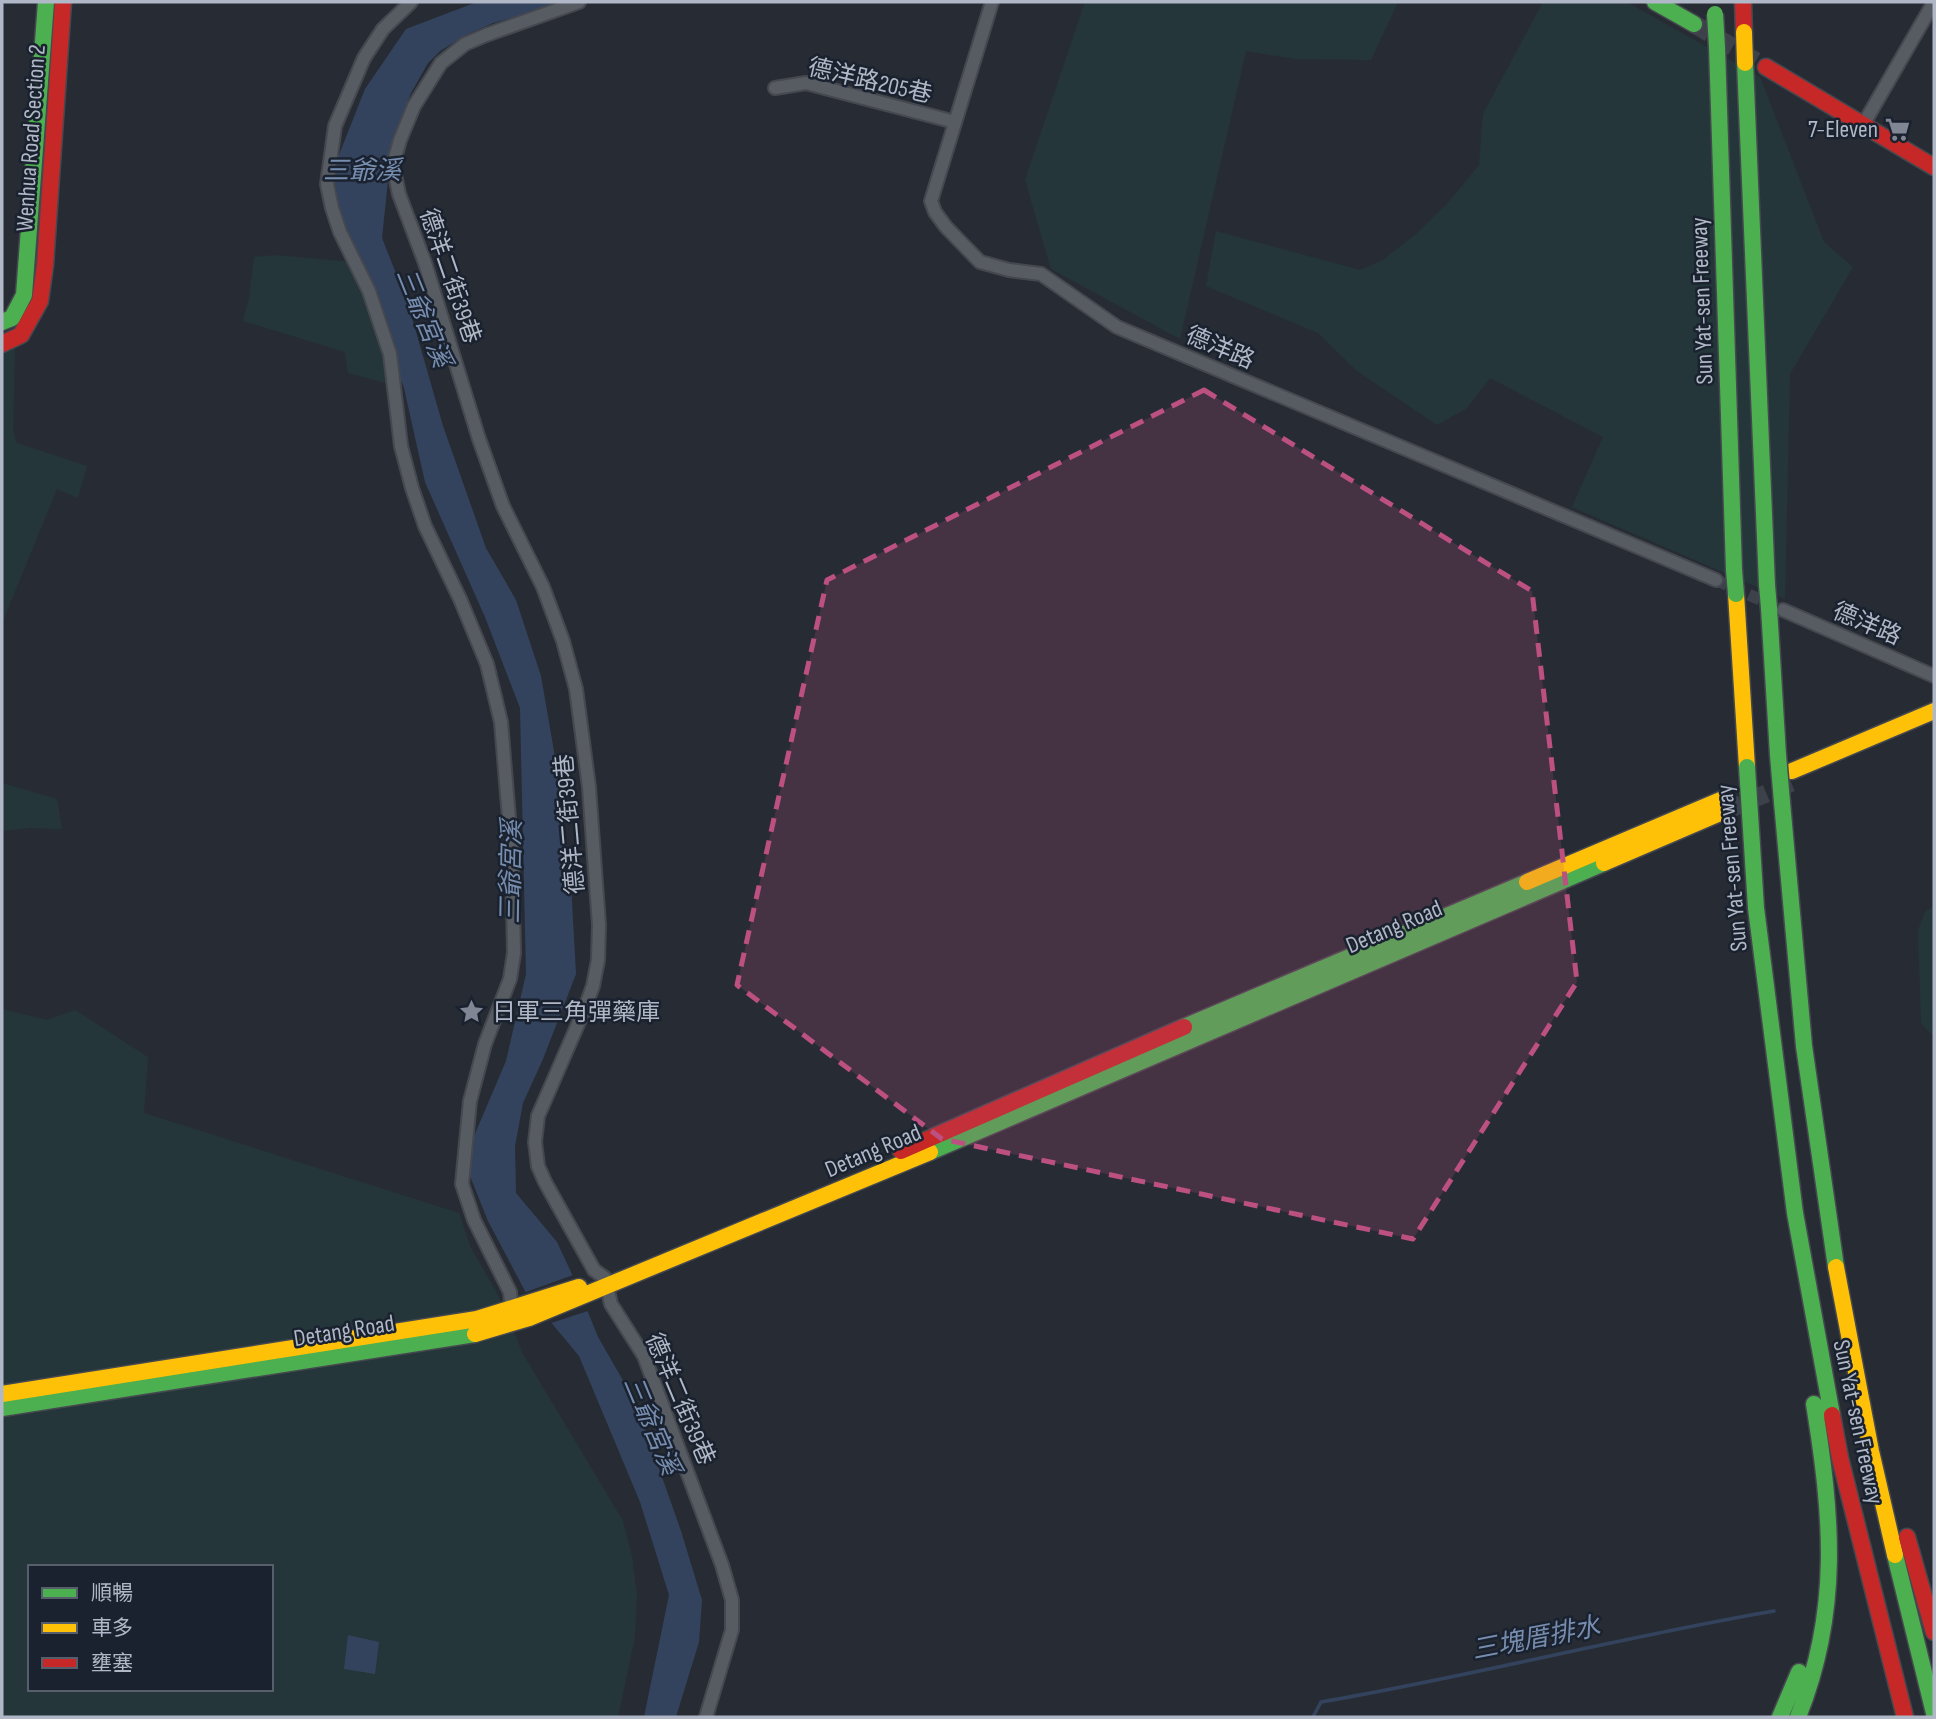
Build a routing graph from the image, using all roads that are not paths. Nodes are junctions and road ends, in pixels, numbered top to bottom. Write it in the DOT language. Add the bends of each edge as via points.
graph roads {
  1 [pos="46,2"];
  2 [pos="63,2"];
  3 [pos="411,2"];
  4 [pos="579,2"];
  5 [pos="992,2"];
  6 [pos="1655,2"];
  7 [pos="1743,2"];
  8 [pos="1934,2"];
  9 [pos="1715,8"];
  10 [pos="1694,24"];
  11 [pos="1766,67"];
  12 [pos="775,88"];
  13 [pos="955,122"];
  14 [pos="1863,125"];
  15 [pos="1934,167"];
  16 [pos="2,322"];
  17 [pos="2,344"];
  18 [pos="1716,580"];
  19 [pos="1776,609"];
  20 [pos="1934,676"];
  21 [pos="1934,711"];
  22 [pos="1934,724"];
  23 [pos="1725,804"];
  24 [pos="1819,1170"];
  25 [pos="1791,1191"];
  26 [pos="602,1284"];
  27 [pos="521,1314"];
  28 [pos="2,1394"];
  29 [pos="2,1408"];
  30 [pos="1828,1583"];
  31 [pos="1934,1632"];
  32 [pos="1934,1713"];
  33 [pos="706,1717"];
  34 [pos="1780,1717"];
  35 [pos="1798,1717"];
  36 [pos="1905,1717"];
  1 -- 16 [label="main road, Wenhua Road Section 2" via="24,295 12,317"];
  2 -- 17 [label="main road, Wenhua Road Section 2" via="40,301 21,335"];
  3 -- 27 [label="street" via="383,29 364,58 335,126 327,184 338,228 369,291 390,354 401,446 412,488 487,664 501,722 512,854 513,967 470,1101 462,1184 474,1220"];
  4 -- 26 [label="street, 德洋二街39巷" via="486,35 441,63 414,106 393,166 482,450 503,506 543,587 576,690 589,787 598,960 585,1008 538,1116 535,1142 538,1166 552,1197"];
  5 -- 13 [label="street, 德洋路"];
  6 -- 10 [label="main road"];
  7 -- 19 [label="main road, Sun Yat-sen Freeway, bridge" via="1767,585"];
  8 -- 14 [label="street"];
  9 -- 25 [label="main road, Sun Yat-sen Freeway, bridge" via="1734,570 1768,1011"];
  11 -- 14 [label="main road"];
  12 -- 13 [label="street, 德洋路205巷" via="806,83"];
  13 -- 18 [label="street, 德洋路" via="930,201 946,227 980,262 1041,274 1117,327"];
  14 -- 15 [label="main road"];
  19 -- 20 [label="street, 德洋路"];
  19 -- 24 [label="main road, Sun Yat-sen Freeway, bridge" via="1778,755 1788,903"];
  21 -- 22 [label="main road" via="1792,777"];
  23 -- 26 [label="main road, Detang Road" via="1157,1038"];
  24 -- 31 [label="main road" via="1833,1192 1881,1450"];
  24 -- 32 [label="main road, Sun Yat-sen Freeway" via="1871,1452"];
  25 -- 30 [label="main road" via="1784,1214 1818,1426 1827,1506"];
  25 -- 36 [label="main road, Sun Yat-sen Freeway" via="1840,1458"];
  26 -- 27 [label="main road, Detang Road"];
  26 -- 33 [label="street, 德洋二街39巷" via="644,1356 658,1390 732,1600 732,1630"];
  27 -- 28 [label="main road, Detang Road"];
  27 -- 29 [label="main road, Detang Road" via="479,1333"];
  30 -- 34 [label="main road" via="1810,1645"];
  30 -- 35 [label="main road" via="1828,1608 1810,1687"];
}
